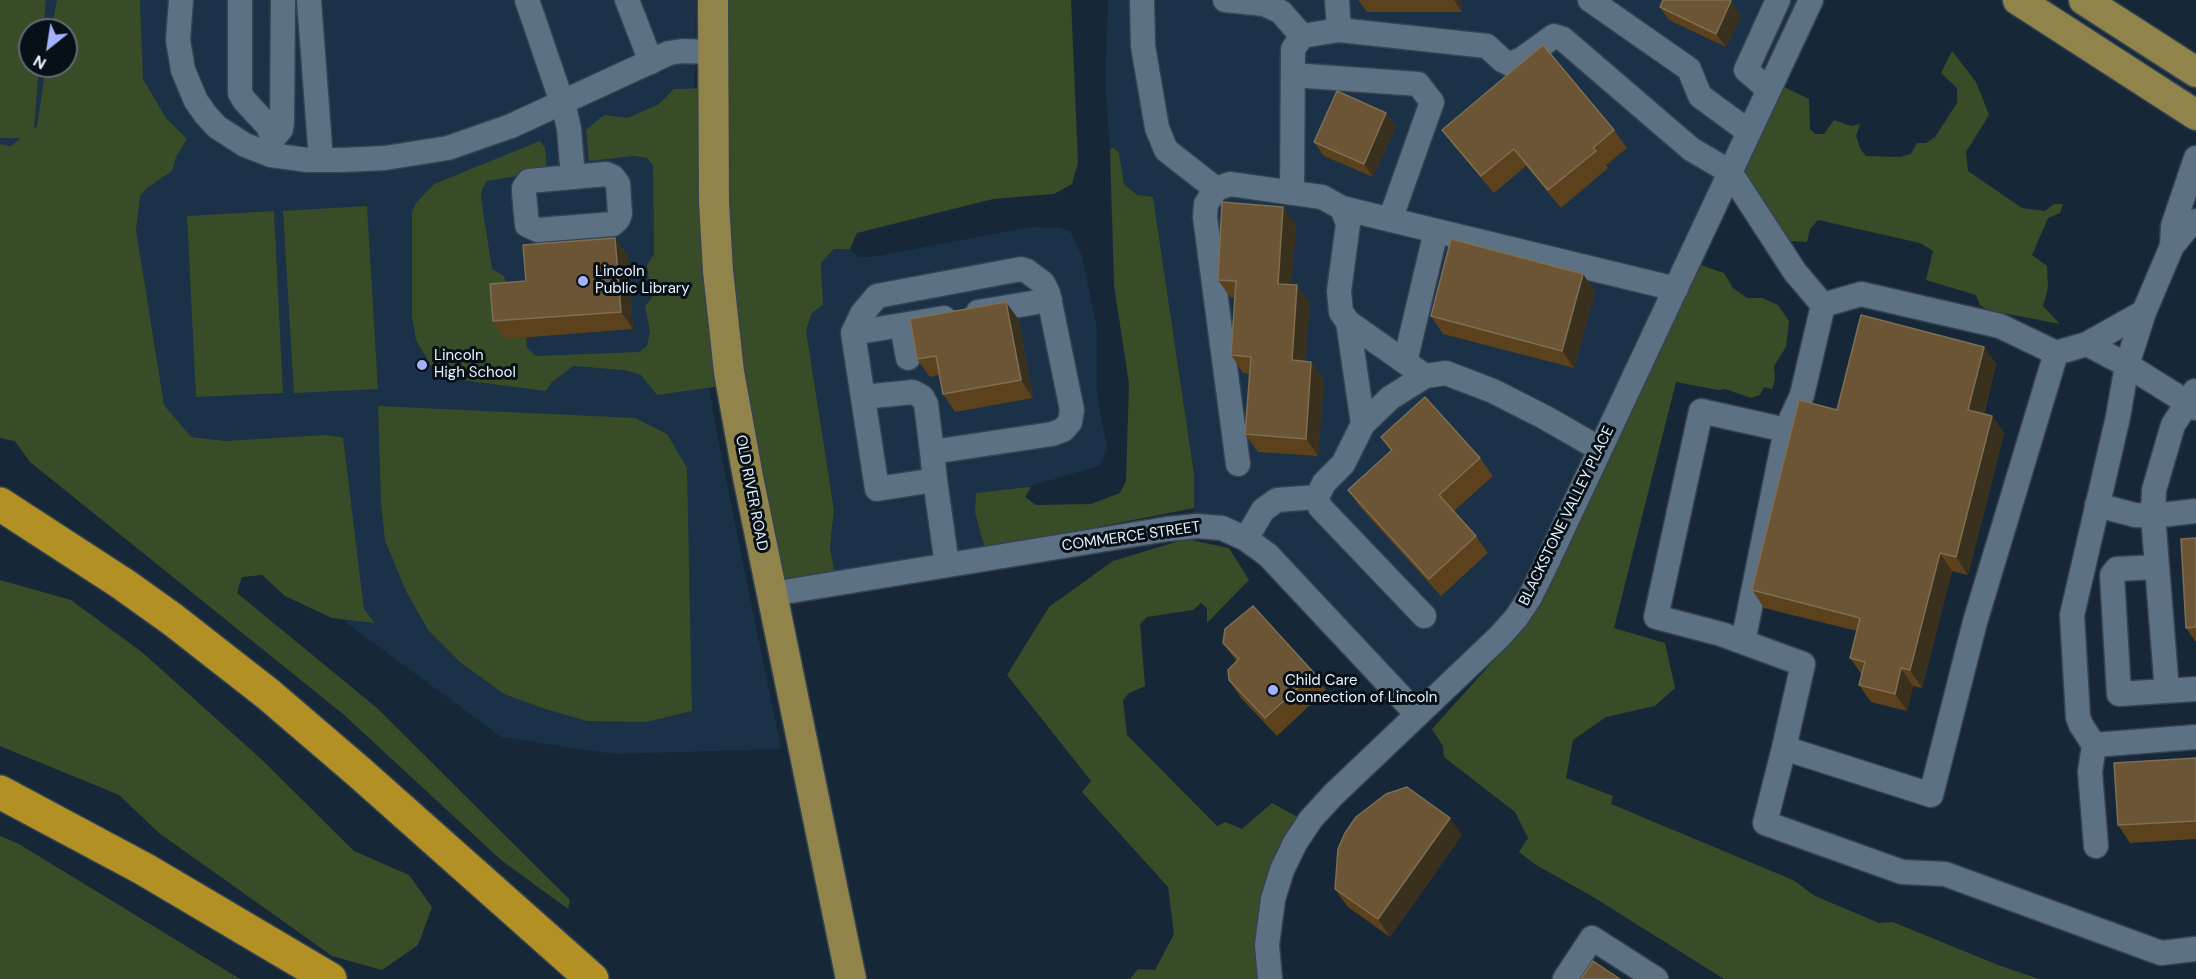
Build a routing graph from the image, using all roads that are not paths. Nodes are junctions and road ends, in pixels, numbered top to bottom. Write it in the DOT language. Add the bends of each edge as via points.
graph roads {
  1 [pos="181,0"];
  2 [pos="240,0"];
  3 [pos="282,0"];
  4 [pos="309,0"];
  5 [pos="527,0"];
  6 [pos="627,0"];
  7 [pos="649,0"];
  8 [pos="713,0"];
  9 [pos="1142,0"];
  10 [pos="1226,0"];
  11 [pos="1235,0"];
  12 [pos="1337,0"];
  13 [pos="1590,0"];
  14 [pos="1778,0"];
  15 [pos="2018,0"];
  16 [pos="2084,0"];
  17 [pos="1281,6"];
  18 [pos="1807,9"];
  19 [pos="637,25"];
  20 [pos="1339,30"];
  21 [pos="1302,36"];
  22 [pos="713,52"];
  23 [pos="651,62"];
  24 [pos="2196,72"];
  25 [pos="1293,75"];
  26 [pos="1769,90"];
  27 [pos="562,103"];
  28 [pos="2196,115"];
  29 [pos="1749,132"];
  30 [pos="272,147"];
  31 [pos="2196,158"];
  32 [pos="321,160"];
  33 [pos="1731,172"];
  34 [pos="573,177"];
  35 [pos="1216,189"];
  36 [pos="1292,193"];
  37 [pos="1342,208"];
  38 [pos="1390,220"];
  39 [pos="2196,221"];
  40 [pos="1436,231"];
  41 [pos="2172,246"];
  42 [pos="1676,289"];
  43 [pos="1050,300"];
  44 [pos="1823,305"];
  45 [pos="2144,312"];
  46 [pos="1348,322"];
  47 [pos="902,325"];
  48 [pos="853,333"];
  49 [pos="2087,344"];
  50 [pos="2056,354"];
  51 [pos="908,358"];
  52 [pos="1405,362"];
  53 [pos="2127,365"];
  54 [pos="1425,375"];
  55 [pos="863,398"];
  56 [pos="2193,400"];
  57 [pos="1363,424"];
  58 [pos="1786,430"];
  59 [pos="1600,449"];
  60 [pos="932,452"];
  61 [pos="1238,464"];
  62 [pos="0,480"];
  63 [pos="935,480"];
  64 [pos="1317,497"];
  65 [pos="0,504"];
  66 [pos="2097,505"];
  67 [pos="2196,511"];
  68 [pos="2153,516"];
  69 [pos="1246,539"];
  70 [pos="947,565"];
  71 [pos="2157,567"];
  72 [pos="772,594"];
  73 [pos="1424,616"];
  74 [pos="1743,642"];
  75 [pos="220,656"];
  76 [pos="2196,689"];
  77 [pos="2167,691"];
  78 [pos="1417,714"];
  79 [pos="2196,737"];
  80 [pos="2094,745"];
  81 [pos="1784,748"];
  82 [pos="0,792"];
  83 [pos="2096,846"];
  84 [pos="2196,949"];
  85 [pos="330,979"];
  86 [pos="592,979"];
  87 [pos="851,979"];
  88 [pos="1270,979"];
  89 [pos="1565,979"];
  90 [pos="1656,979"];
  1 -- 30 [label="street" via="179,54 196,101 230,137 245,145"];
  2 -- 30 [label="street" via="240,93 265,121"];
  3 -- 30 [label="street" via="282,123"];
  4 -- 32 [label="street"];
  5 -- 27 [label="street"];
  6 -- 19 [label="street"];
  7 -- 19 [label="street"];
  8 -- 22 [label="main road, OLD RIVER ROAD"];
  9 -- 35 [label="street" via="1143,46 1157,128 1166,150"];
  10 -- 11 [label="street"];
  11 -- 17 [label="street"];
  12 -- 20 [label="street"];
  13 -- 29 [label="street" via="1689,69 1700,96"];
  14 -- 18 [label="street"];
  14 -- 26 [label="street" via="1746,70"];
  15 -- 28 [label="main road"];
  16 -- 24 [label="main road"];
  17 -- 21 [label="street"];
  18 -- 26 [label="street, BLACKSTONE VALLEY PLACE"];
  19 -- 23 [label="street"];
  20 -- 21 [label="street"];
  20 -- 33 [label="street" via="1487,46 1510,64 1554,36 1563,39 1688,147"];
  21 -- 25 [label="street" via="1293,49"];
  22 -- 23 [label="street" via="675,52"];
  22 -- 72 [label="main road, OLD RIVER ROAD" via="714,202 725,341 741,444"];
  23 -- 27 [label="street"];
  25 -- 36 [label="street"];
  25 -- 38 [label="street" via="1418,84 1432,102"];
  26 -- 29 [label="street, BLACKSTONE VALLEY PLACE"];
  27 -- 32 [label="street" via="448,147 385,158"];
  27 -- 34 [label="street" via="569,129"];
  29 -- 33 [label="street, BLACKSTONE VALLEY PLACE"];
  30 -- 32 [label="street"];
  31 -- 41 [label="street" via="2173,226"];
  33 -- 42 [label="street, BLACKSTONE VALLEY PLACE"];
  33 -- 44 [label="street" via="1795,272"];
  35 -- 36 [label="street" via="1230,184"];
  35 -- 61 [label="street" via="1206,204 1205,217"];
  36 -- 37 [label="street" via="1322,197"];
  37 -- 38 [label="street"];
  37 -- 46 [label="street" via="1348,224 1339,291 1341,312"];
  38 -- 40 [label="street"];
  39 -- 41 [label="street"];
  40 -- 42 [label="street"];
  40 -- 52 [label="street"];
  41 -- 45 [label="street"];
  42 -- 59 [label="street, BLACKSTONE VALLEY PLACE"];
  43 -- 47 [label="street"];
  43 -- 48 [label="street" via="1043,283 1021,269 877,296"];
  43 -- 60 [label="street" via="1072,410 1070,422 1052,434"];
  44 -- 50 [label="street" via="1861,294 2000,326"];
  44 -- 58 [label="street" via="1802,395"];
  45 -- 49 [label="street"];
  45 -- 53 [label="street"];
  46 -- 52 [label="street"];
  46 -- 57 [label="street"];
  47 -- 48 [label="street"];
  47 -- 51 [label="street"];
  48 -- 55 [label="street"];
  49 -- 50 [label="street"];
  49 -- 53 [label="street"];
  50 -- 81 [label="street" via="1975,622 1931,795"];
  52 -- 54 [label="street"];
  53 -- 56 [label="street"];
  53 -- 66 [label="street"];
  54 -- 57 [label="street" via="1390,398"];
  54 -- 59 [label="street" via="1446,373 1492,391"];
  55 -- 60 [label="street" via="913,392 922,397"];
  55 -- 63 [label="street" via="877,489"];
  56 -- 68 [label="street" via="2173,425 2154,490"];
  57 -- 64 [label="street" via="1343,464 1324,483"];
  58 -- 74 [label="street"];
  58 -- 74 [label="street" via="1701,411 1656,617"];
  59 -- 78 [label="street, BLACKSTONE VALLEY PLACE" via="1523,608 1494,643"];
  60 -- 63 [label="street"];
  62 -- 75 [label="highway" via="82,535 131,574"];
  63 -- 70 [label="street"];
  64 -- 69 [label="street" via="1277,500 1263,510"];
  64 -- 73 [label="street" via="1320,507"];
  65 -- 75 [label="highway" via="123,584"];
  66 -- 68 [label="street"];
  66 -- 80 [label="street" via="2072,623 2078,717"];
  67 -- 68 [label="street"];
  68 -- 71 [label="street"];
  69 -- 70 [label="street, COMMERCE STREET" via="1222,528 1188,526"];
  69 -- 78 [label="street, COMMERCE STREET" via="1280,567"];
  70 -- 72 [label="street, COMMERCE STREET"];
  71 -- 77 [label="street"];
  71 -- 77 [label="street" via="2117,569 2112,575 2119,694"];
  72 -- 87 [label="main road, OLD RIVER ROAD"];
  74 -- 81 [label="street" via="1803,664"];
  75 -- 86 [label="highway" via="314,732"];
  76 -- 77 [label="street"];
  78 -- 88 [label="street, BLACKSTONE VALLEY PLACE" via="1327,801 1295,843 1273,899 1267,945"];
  79 -- 80 [label="street"];
  80 -- 83 [label="street" via="2090,772"];
  81 -- 84 [label="street" via="1765,823 1902,872 1945,874 2161,953"];
  82 -- 85 [label="highway" via="144,869"];
  89 -- 90 [label="street" via="1592,938"];
}
